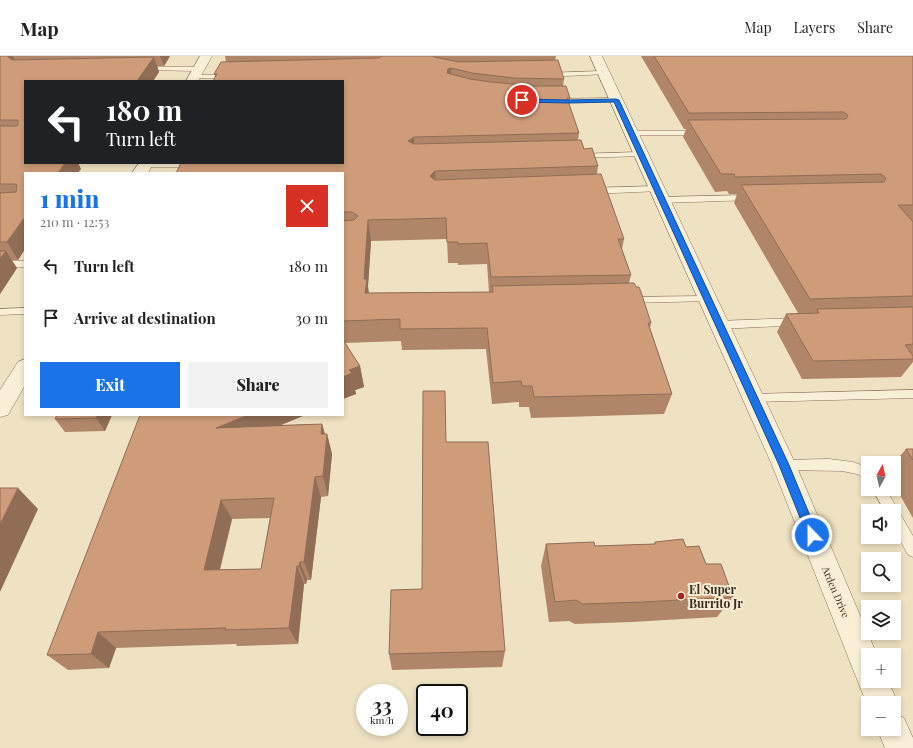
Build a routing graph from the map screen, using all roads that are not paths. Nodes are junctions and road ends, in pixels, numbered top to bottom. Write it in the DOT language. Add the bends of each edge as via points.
graph roads {
  1 [pos="206,56"];
  2 [pos="596,56"];
  3 [pos="136,70"];
  4 [pos="604,73"];
  5 [pos="542,75"];
  6 [pos="195,76"];
  7 [pos="240,76"];
  8 [pos="616,100"];
  9 [pos="546,101"];
  10 [pos="631,133"];
  11 [pos="709,133"];
  12 [pos="640,154"];
  13 [pos="569,157"];
  14 [pos="203,164"];
  15 [pos="143,167"];
  16 [pos="586,191"];
  17 [pos="659,194"];
  18 [pos="762,198"];
  19 [pos="0,264"];
  20 [pos="24,264"];
  21 [pos="707,299"];
  22 [pos="621,300"];
  23 [pos="24,311"];
  24 [pos="0,312"];
  25 [pos="812,321"];
  26 [pos="719,325"];
  27 [pos="24,369"];
  28 [pos="913,394"];
  29 [pos="753,398"];
  30 [pos="0,409"];
  31 [pos="784,465"];
  32 [pos="861,470"];
  33 [pos="901,529"];
  34 [pos="913,550"];
  35 [pos="861,653"];
  36 [pos="896,736"];
  37 [pos="901,748"];
  1 -- 6 [label="street"];
  2 -- 4 [label="street, Arden Drive"];
  3 -- 6 [label="lane"];
  4 -- 5 [label="lane"];
  4 -- 8 [label="street, Arden Drive"];
  6 -- 7 [label="lane"];
  8 -- 9 [label="lane"];
  8 -- 10 [label="street, Arden Drive"];
  10 -- 11 [label="lane"];
  10 -- 12 [label="street, Arden Drive"];
  12 -- 13 [label="lane"];
  12 -- 17 [label="street, Arden Drive"];
  14 -- 15 [label="lane"];
  16 -- 17 [label="lane"];
  17 -- 18 [label="lane"];
  17 -- 21 [label="street, Arden Drive"];
  19 -- 20 [label="lane"];
  21 -- 22 [label="lane"];
  21 -- 26 [label="street, Arden Drive"];
  23 -- 24 [label="lane"];
  25 -- 26 [label="lane"];
  26 -- 29 [label="street, Arden Drive"];
  27 -- 30 [label="street"];
  28 -- 29 [label="lane"];
  29 -- 31 [label="street, Arden Drive"];
  31 -- 32 [label="lane" via="848,465"];
  31 -- 35 [label="street, Arden Drive"];
  33 -- 34 [label="lane"];
  36 -- 37 [label="street"];
}
